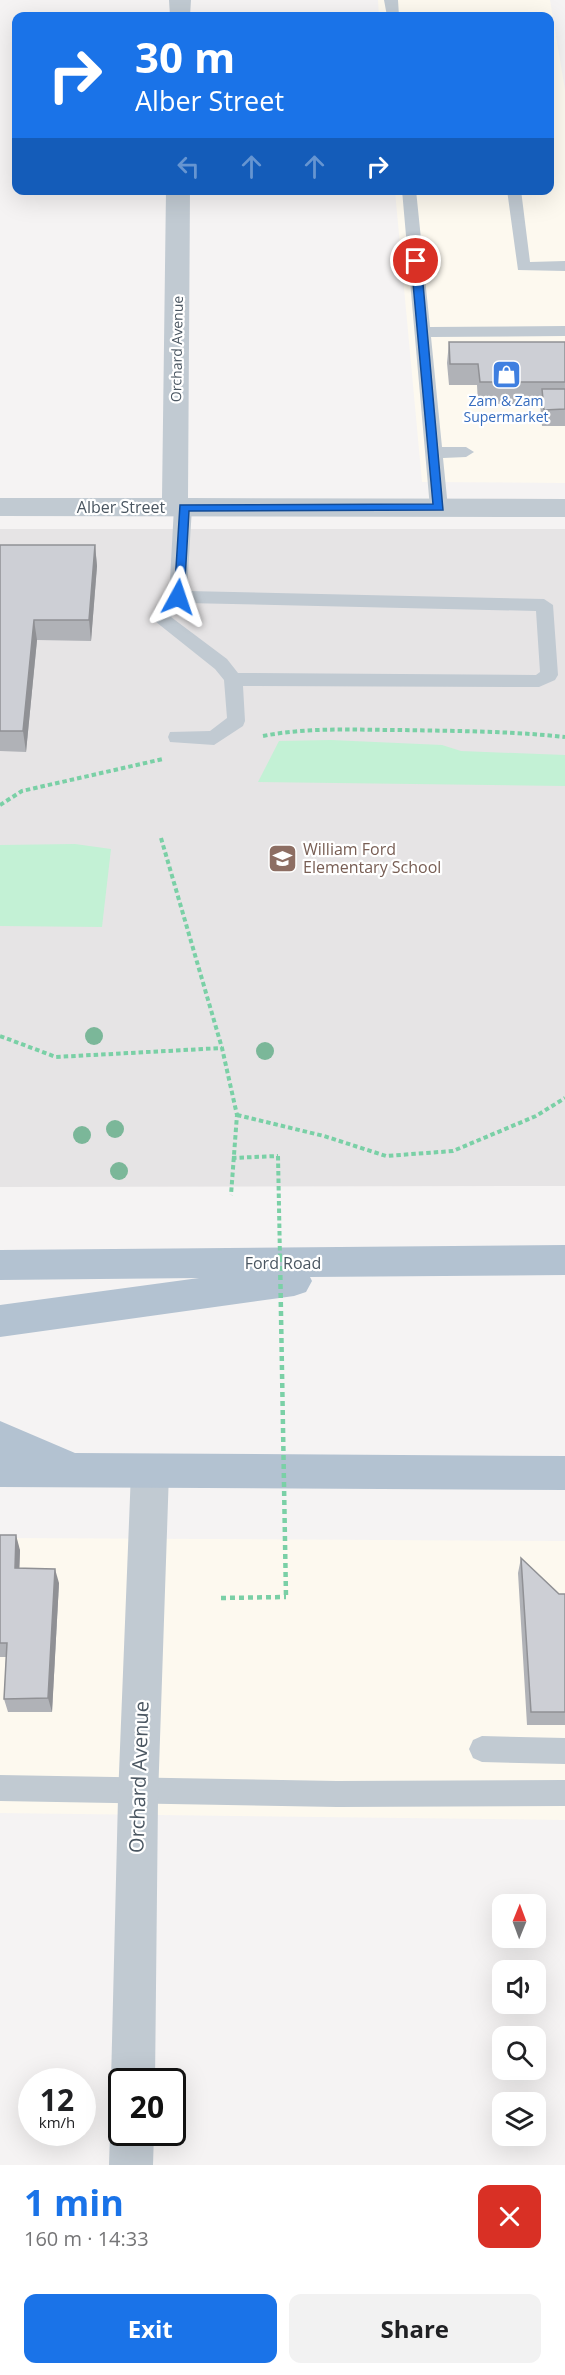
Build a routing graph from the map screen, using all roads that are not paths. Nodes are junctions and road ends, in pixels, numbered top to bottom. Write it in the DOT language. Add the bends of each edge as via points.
graph roads {
  1 [pos="178,195"];
  2 [pos="409,195"];
  3 [pos="515,195"];
  4 [pos="565,266"];
  5 [pos="565,331"];
  6 [pos="423,332"];
  7 [pos="466,452"];
  8 [pos="434,453"];
  9 [pos="0,507"];
  10 [pos="179,507"];
  11 [pos="439,508"];
  12 [pos="565,508"];
  13 [pos="178,597"];
  14 [pos="233,679"];
  15 [pos="177,737"];
  16 [pos="565,1260"];
  17 [pos="408,1263"];
  18 [pos="0,1265"];
  19 [pos="0,1321"];
  20 [pos="0,1438"];
  21 [pos="0,1470"];
  22 [pos="76,1471"];
  23 [pos="150,1472"];
  24 [pos="565,1473"];
  25 [pos="482,1749"];
  26 [pos="565,1752"];
  27 [pos="0,1788"];
  28 [pos="138,1791"];
  29 [pos="565,1793"];
  30 [pos="133,2068"];
  31 [pos="132,2146"];
  32 [pos="131,2165"];
  1 -- 10 [label="street, Orchard Avenue"];
  2 -- 6 [label="lane"];
  3 -- 4 [label="lane" via="524,267"];
  5 -- 6 [label="lane"];
  6 -- 8 [label="lane"];
  7 -- 8 [label="lane"];
  8 -- 11 [label="lane"];
  9 -- 10 [label="street, Alber Street"];
  10 -- 11 [label="street, Alber Street"];
  10 -- 13 [label="lane"];
  11 -- 12 [label="street, Alber Street"];
  13 -- 14 [label="lane" via="160,618 221,664"];
  13 -- 14 [label="lane" via="544,605 549,675 539,681"];
  14 -- 15 [label="lane" via="236,721 214,738"];
  16 -- 17 [label="main road, Ford Road"];
  17 -- 18 [label="main road, Ford Road"];
  17 -- 19 [label="main road"];
  20 -- 22 [label="main road"];
  21 -- 22 [label="main road"];
  22 -- 23 [label="main road"];
  23 -- 24 [label="main road"];
  23 -- 28 [label="street, Orchard Avenue"];
  25 -- 26 [label="lane"];
  27 -- 28 [label="lane"];
  28 -- 29 [label="lane"];
  28 -- 30 [label="street, Orchard Avenue"];
  31 -- 32 [label="street"];
}
